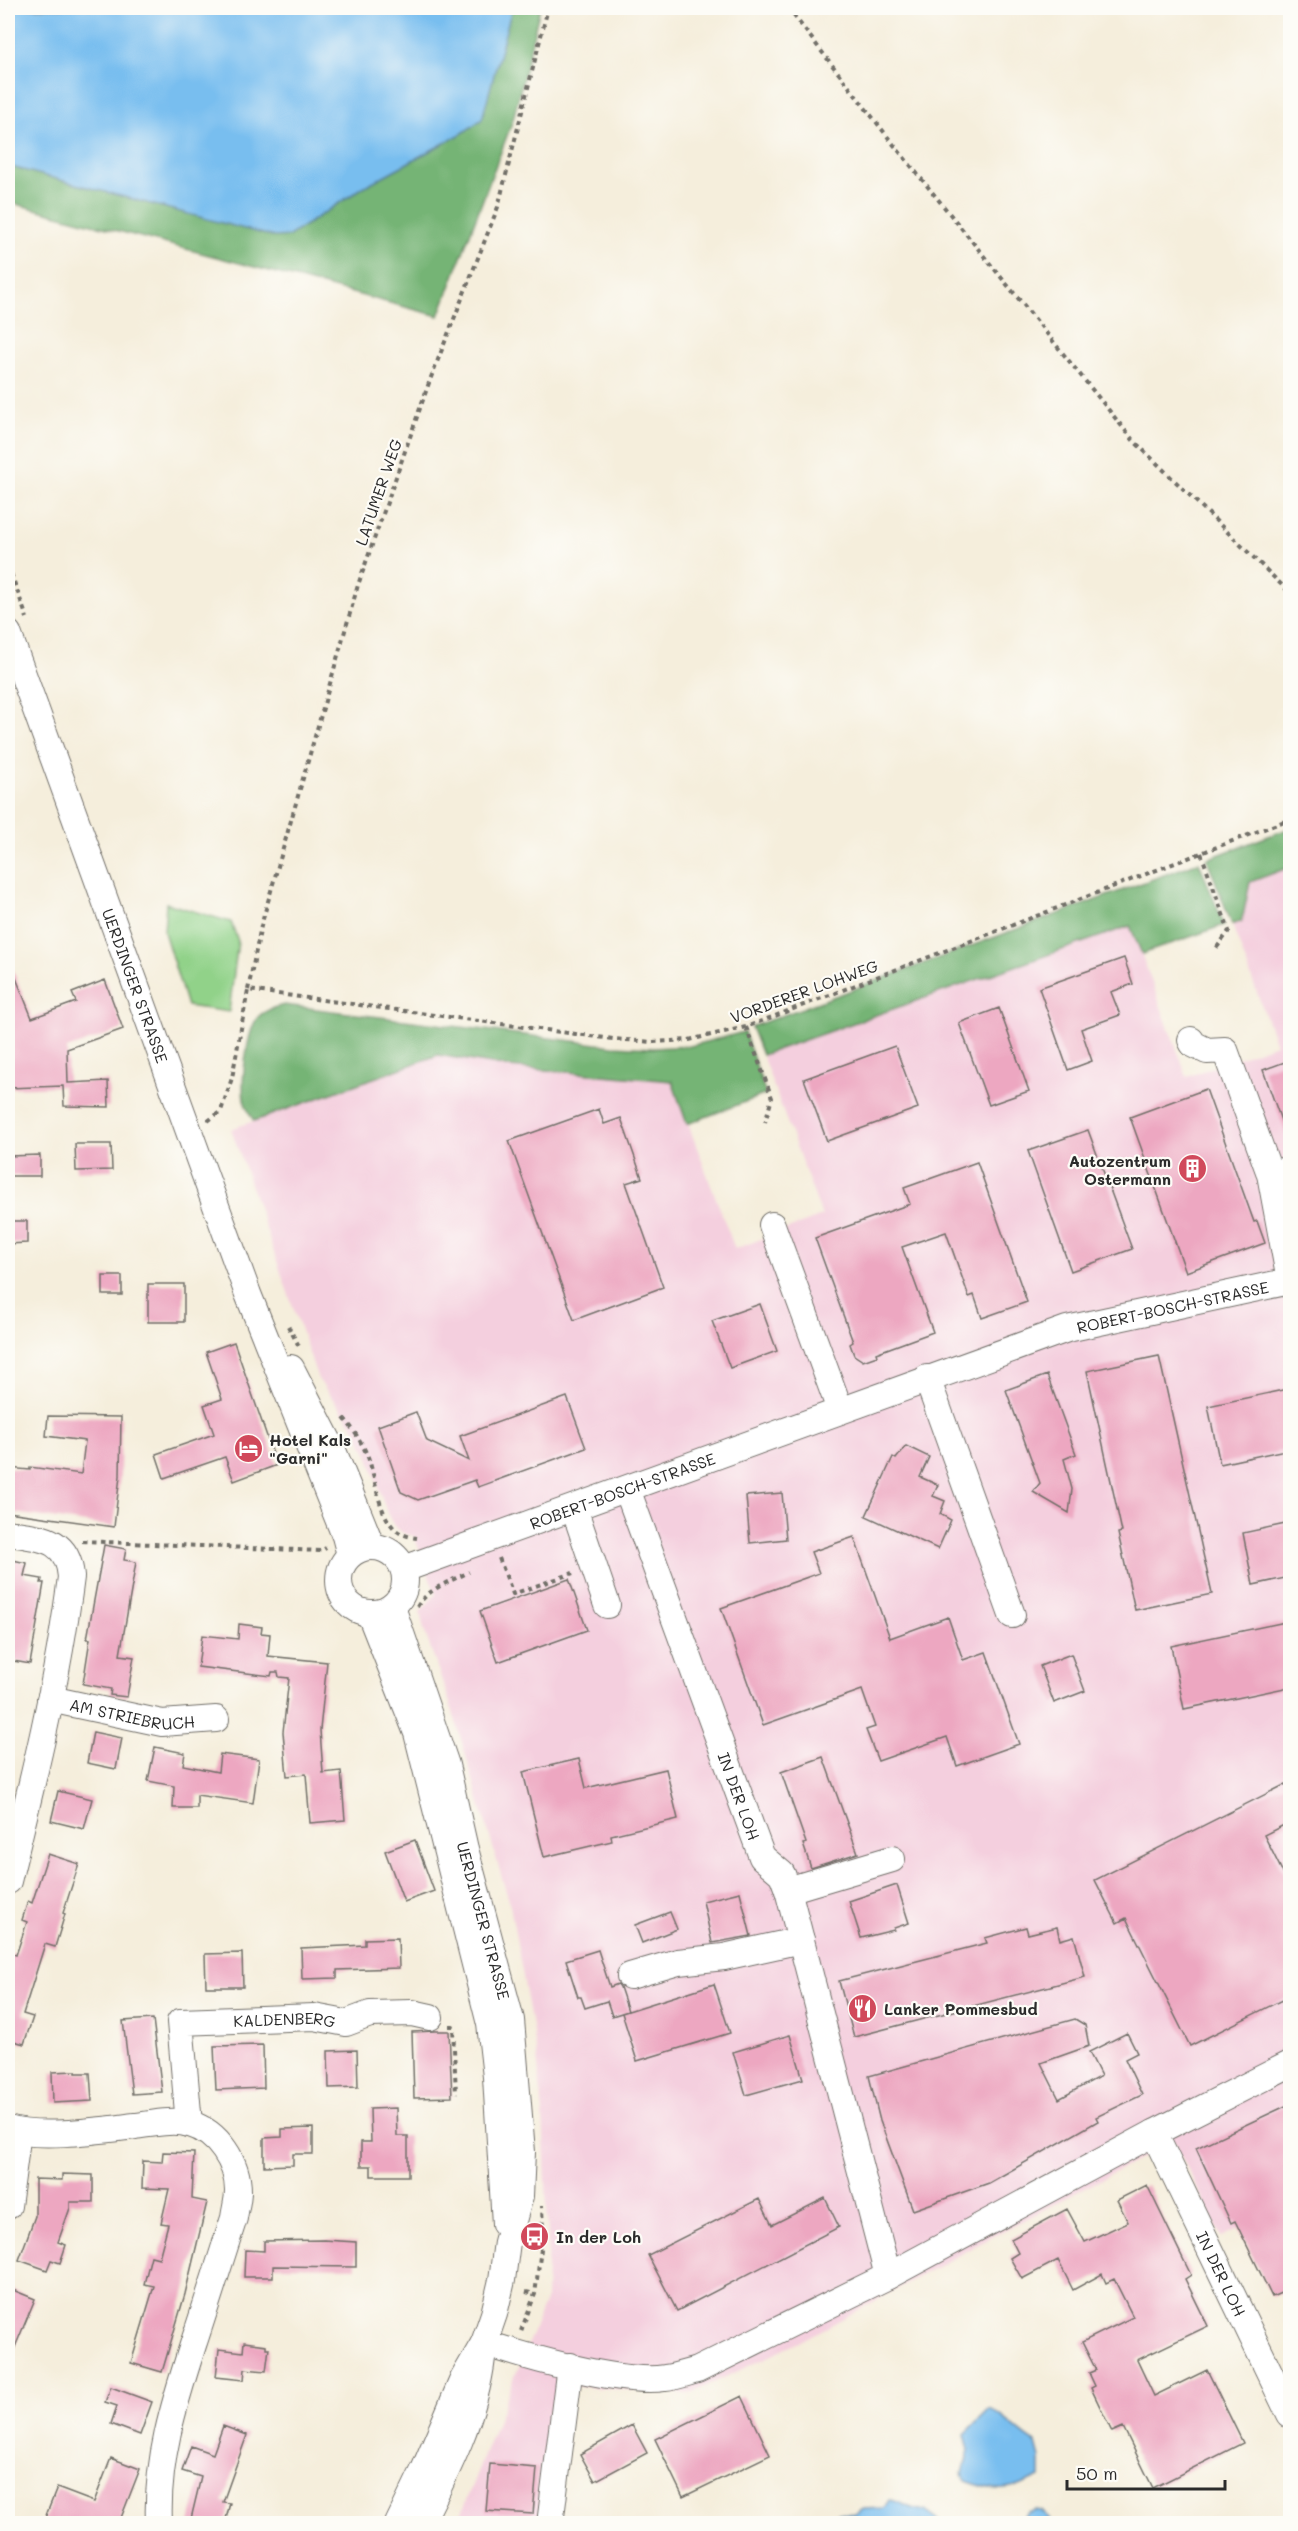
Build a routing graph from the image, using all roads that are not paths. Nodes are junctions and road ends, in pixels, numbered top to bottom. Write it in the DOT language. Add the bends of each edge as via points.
graph roads {
  1 [pos="18,629"];
  2 [pos="1191,1040"];
  3 [pos="1280,1171"];
  4 [pos="772,1225"];
  5 [pos="1290,1282"];
  6 [pos="266,1337"];
  7 [pos="927,1378"];
  8 [pos="840,1410"];
  9 [pos="619,1492"];
  10 [pos="574,1508"];
  11 [pos="8,1533"];
  12 [pos="348,1555"];
  13 [pos="404,1569"];
  14 [pos="607,1605"];
  15 [pos="381,1611"];
  16 [pos="1012,1616"];
  17 [pos="50,1699"];
  18 [pos="216,1719"];
  19 [pos="892,1859"];
  20 [pos="8,1881"];
  21 [pos="788,1890"];
  22 [pos="801,1940"];
  23 [pos="630,1976"];
  24 [pos="430,2017"];
  25 [pos="1290,2064"];
  26 [pos="189,2124"];
  27 [pos="13,2130"];
  28 [pos="1154,2133"];
  29 [pos="8,2206"];
  30 [pos="888,2276"];
  31 [pos="484,2343"];
  32 [pos="570,2366"];
  33 [pos="1290,2415"];
  34 [pos="159,2523"];
  35 [pos="398,2523"];
  36 [pos="420,2523"];
  37 [pos="550,2523"];
  1 -- 6 [label="street, UERDINGER STRASSE" via="199,1125 248,1294"];
  2 -- 3 [label="street, ROBERT-BOSCH-STRASSE" via="1207,1052 1225,1050"];
  3 -- 5 [label="street, ROBERT-BOSCH-STRASSE"];
  4 -- 8 [label="street"];
  5 -- 7 [label="street, ROBERT-BOSCH-STRASSE" via="1067,1329"];
  6 -- 12 [label="street, UERDINGER STRASSE" via="345,1536"];
  6 -- 12 [label="street, UERDINGER STRASSE" via="292,1369 311,1404"];
  7 -- 8 [label="street, ROBERT-BOSCH-STRASSE"];
  7 -- 16 [label="street"];
  8 -- 9 [label="street, ROBERT-BOSCH-STRASSE"];
  9 -- 10 [label="street, ROBERT-BOSCH-STRASSE"];
  9 -- 21 [label="street, IN DER LOH" via="762,1857 782,1874"];
  10 -- 13 [label="street, ROBERT-BOSCH-STRASSE"];
  10 -- 14 [label="street"];
  11 -- 17 [label="street, AM STRIEBRUCH" via="58,1545 70,1562 69,1593"];
  12 -- 13 [label="street" via="386,1549"];
  12 -- 15 [label="street, UERDINGER STRASSE" via="341,1592 345,1600 352,1607"];
  13 -- 15 [label="street" via="406,1580 400,1600"];
  15 -- 31 [label="street, UERDINGER STRASSE" via="417,1733 490,2024 507,2242 502,2280"];
  17 -- 18 [label="street, AM STRIEBRUCH" via="162,1723"];
  17 -- 20 [label="street, AM STRIEBRUCH"];
  19 -- 21 [label="street"];
  21 -- 22 [label="street, IN DER LOH"];
  22 -- 23 [label="street" via="724,1958 678,1962"];
  22 -- 30 [label="street, IN DER LOH"];
  24 -- 26 [label="street, KALDENBERG" via="412,2013 370,2014 346,2023 314,2017 180,2022"];
  25 -- 28 [label="street"];
  26 -- 27 [label="street" via="162,2122 57,2132"];
  26 -- 34 [label="street" via="206,2132 224,2148 238,2190 234,2218 172,2412 162,2456"];
  27 -- 29 [label="street"];
  28 -- 30 [label="street"];
  28 -- 33 [label="street, IN DER LOH"];
  30 -- 32 [label="street" via="697,2370 664,2379 628,2379"];
  31 -- 32 [label="street"];
  31 -- 35 [label="street, UERDINGER STRASSE" via="463,2379"];
  31 -- 36 [label="street, UERDINGER STRASSE" via="478,2389 443,2478"];
  32 -- 37 [label="street"];
}
